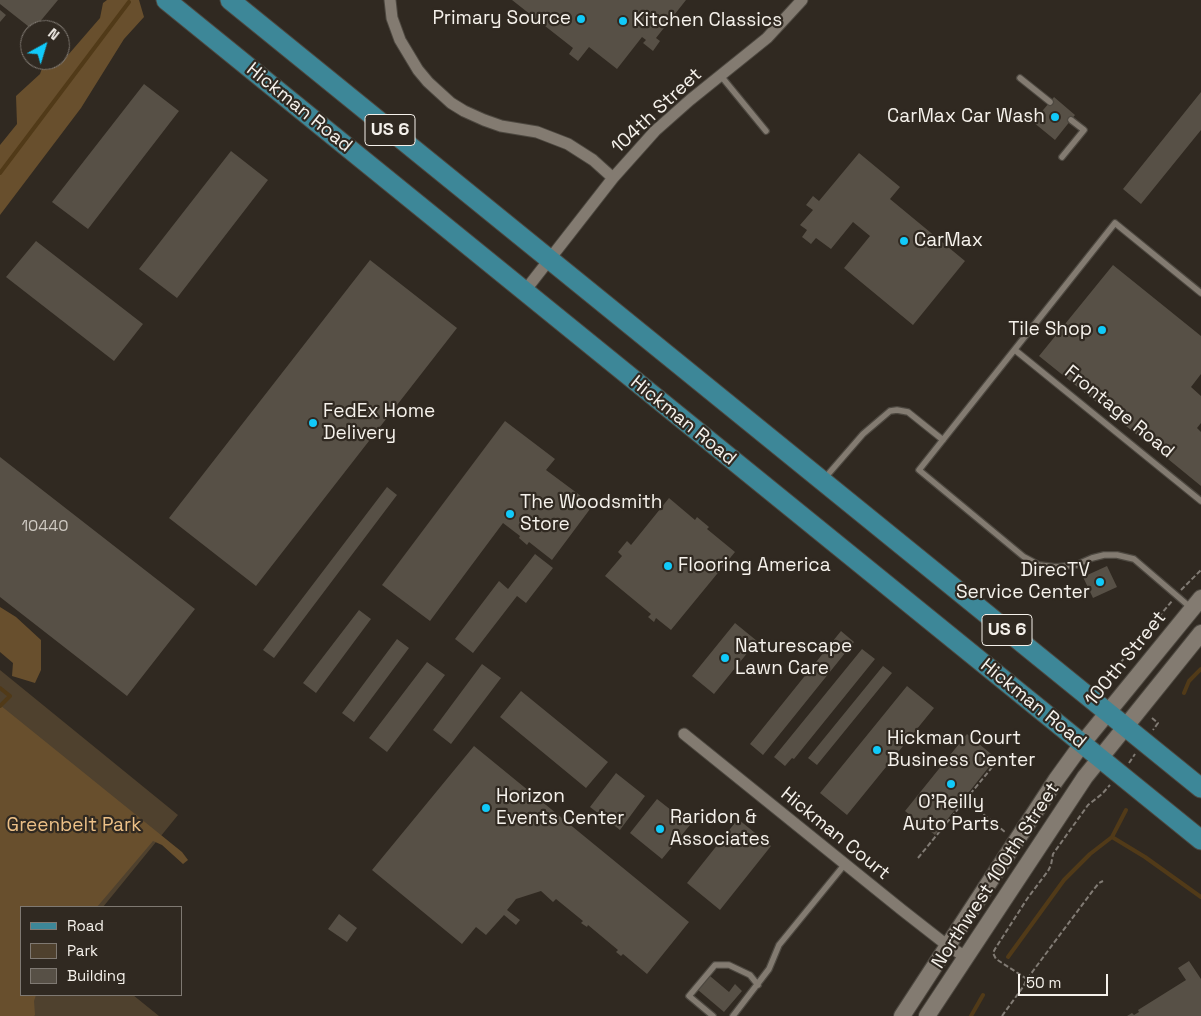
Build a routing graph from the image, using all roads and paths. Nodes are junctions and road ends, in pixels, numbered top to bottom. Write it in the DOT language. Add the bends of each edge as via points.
graph roads {
  1 [pos="166,0"];
  2 [pos="230,0"];
  3 [pos="390,0"];
  4 [pos="802,0"];
  5 [pos="721,76"];
  6 [pos="1020,78"];
  7 [pos="1050,102"];
  8 [pos="1071,120"];
  9 [pos="766,131"];
  10 [pos="1062,157"];
  11 [pos="613,178"];
  12 [pos="550,259"];
  13 [pos="524,292"];
  14 [pos="1201,293"];
  15 [pos="1015,350"];
  16 [pos="944,440"];
  17 [pos="822,480"];
  18 [pos="1201,501"];
  19 [pos="1201,570"];
  20 [pos="1177,595"];
  21 [pos="1197,603"];
  22 [pos="1201,633"];
  23 [pos="1109,684"];
  24 [pos="1109,713"];
  25 [pos="1149,716"];
  26 [pos="1125,727"];
  27 [pos="1154,728"];
  28 [pos="684,734"];
  29 [pos="1082,744"];
  30 [pos="1100,758"];
  31 [pos="998,760"];
  32 [pos="1110,785"];
  33 [pos="1201,788"];
  34 [pos="965,800"];
  35 [pos="1007,833"];
  36 [pos="1201,840"];
  37 [pos="918,858"];
  38 [pos="845,864"];
  39 [pos="1103,881"];
  40 [pos="948,946"];
  41 [pos="966,958"];
  42 [pos="1027,979"];
  43 [pos="758,985"];
  44 [pos="712,1016"];
  45 [pos="733,1016"];
  46 [pos="902,1016"];
  47 [pos="927,1016"];
  48 [pos="1002,1016"];
  1 -- 13 [label="main road, Hickman Road / US 6"];
  2 -- 12 [label="main road, US 6"];
  3 -- 11 [label="street" via="400,40 418,70 451,103 501,126 537,132 568,144"];
  4 -- 5 [label="street, 104th Street" via="767,38"];
  5 -- 9 [label="lane"];
  5 -- 11 [label="street, 104th Street" via="655,131"];
  6 -- 7 [label="lane"];
  8 -- 10 [label="lane" via="1084,130"];
  11 -- 12 [label="street, 104th Street"];
  12 -- 13 [label="street, 104th Street"];
  12 -- 17 [label="main road, US 6"];
  13 -- 29 [label="main road, Hickman Road / US 6"];
  14 -- 15 [label="lane" via="1116,223"];
  15 -- 16 [label="lane"];
  15 -- 18 [label="lane, Frontage Road"];
  16 -- 17 [label="lane" via="908,412 890,411 863,434"];
  16 -- 20 [label="lane" via="920,470 1024,557 1039,565 1056,567 1076,565 1104,555 1134,559"];
  17 -- 24 [label="main road, US 6"];
  19 -- 20 [label="path"];
  20 -- 21 [label="lane"];
  20 -- 23 [label="path" via="1106,680"];
  21 -- 24 [label="main road, 100th Street"];
  22 -- 26 [label="main road"];
  24 -- 26 [label="main road, US 6"];
  24 -- 29 [label="main road, 100th Street"];
  25 -- 27 [label="path" via="1158,723"];
  26 -- 30 [label="main road"];
  26 -- 33 [label="main road, US 6"];
  28 -- 38 [label="street, Hickman Court"];
  29 -- 30 [label="main road, Hickman Road / US 6"];
  29 -- 40 [label="main road, Northwest 100th Street"];
  30 -- 36 [label="main road, Hickman Road / US 6"];
  30 -- 41 [label="main road, Northwest 100th Street"];
  31 -- 34 [label="path"];
  32 -- 42 [label="path" via="1088,805 1053,854 1048,871 993,953 996,960"];
  34 -- 35 [label="path"];
  34 -- 37 [label="path"];
  38 -- 40 [label="street, Hickman Court"];
  38 -- 43 [label="lane" via="779,945 770,969"];
  39 -- 42 [label="path"];
  40 -- 41 [label="street, Hickman Court"];
  40 -- 46 [label="main road, Northwest 100th Street"];
  41 -- 47 [label="main road, Northwest 100th Street"];
  42 -- 48 [label="path"];
  43 -- 44 [label="lane" via="750,975 729,964 715,965 689,996"];
  43 -- 45 [label="lane"];
}
